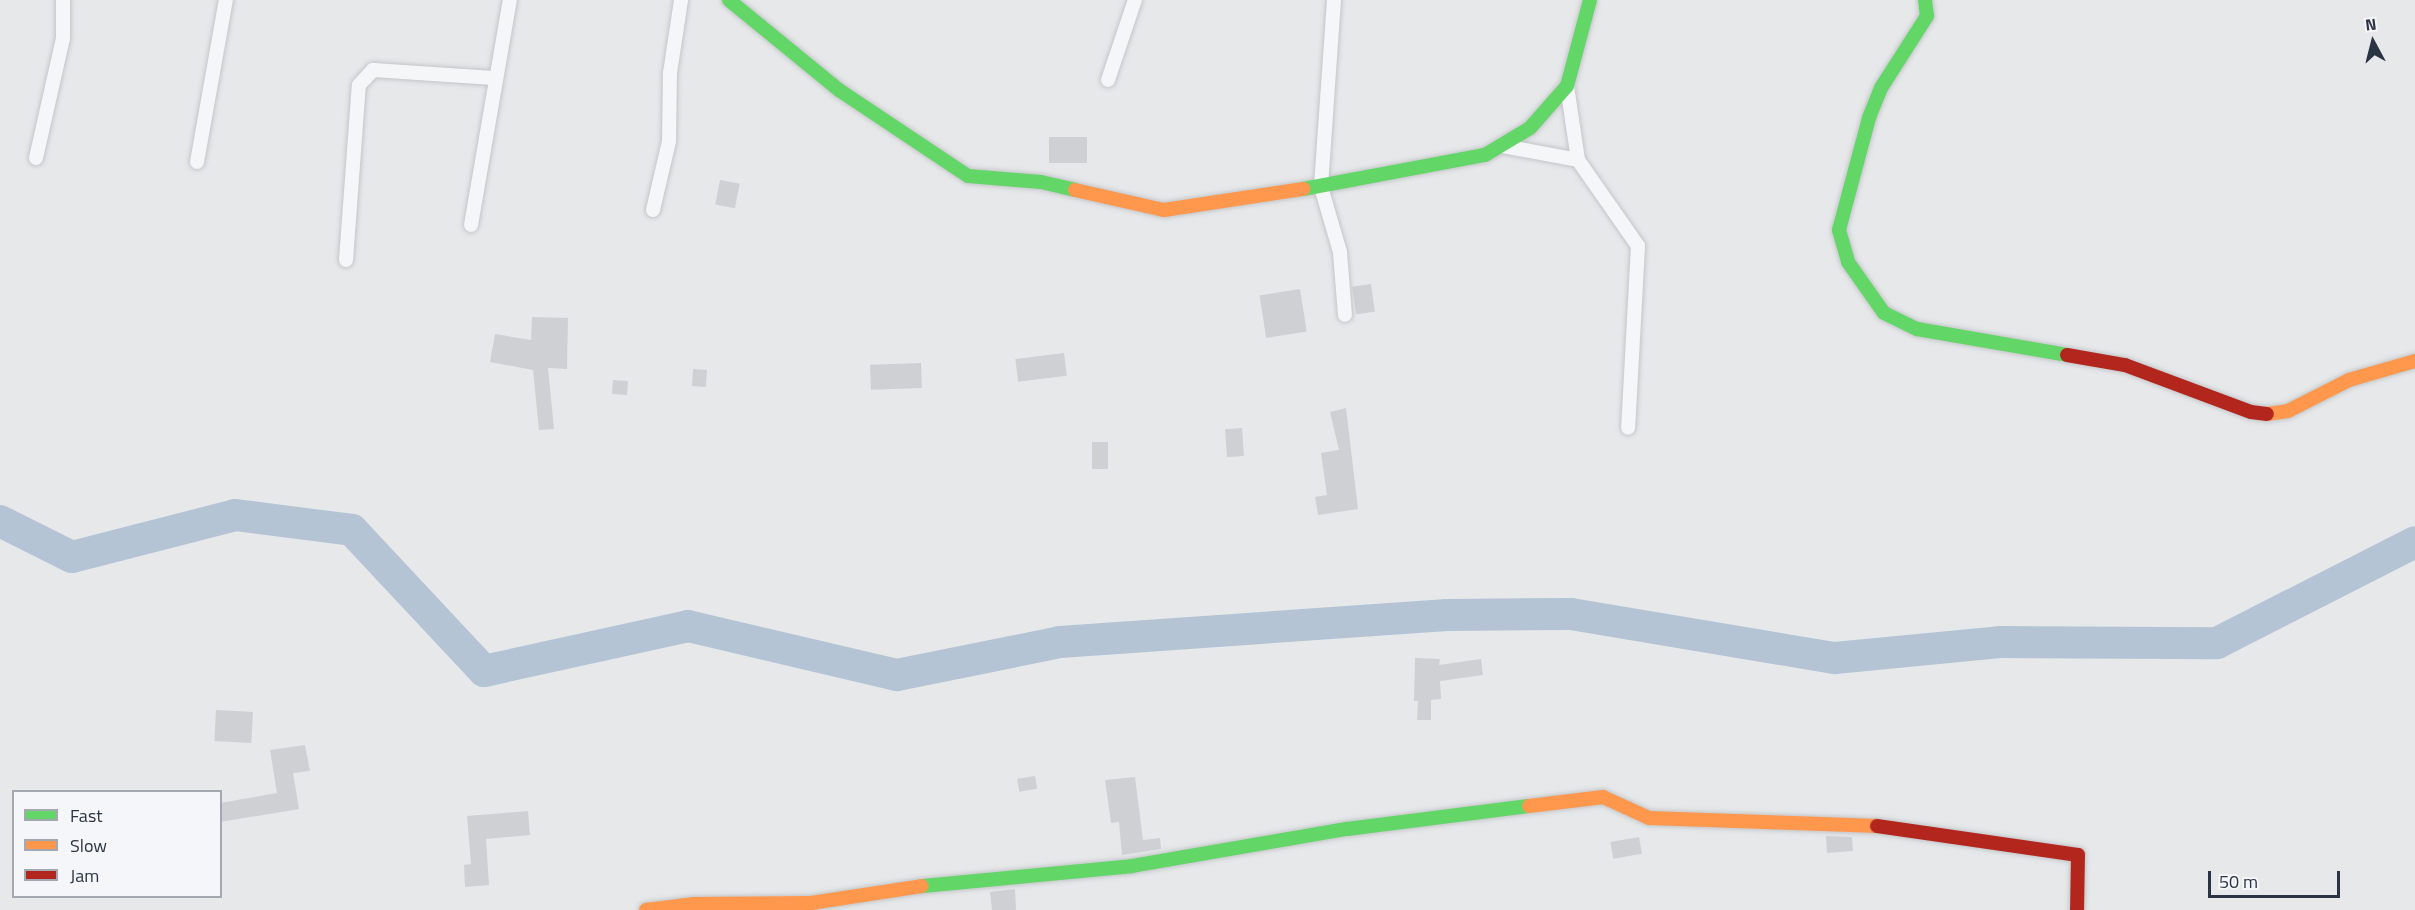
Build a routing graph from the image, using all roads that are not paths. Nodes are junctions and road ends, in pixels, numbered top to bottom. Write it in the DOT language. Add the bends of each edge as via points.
graph roads {
  1 [pos="63,0"];
  2 [pos="226,0"];
  3 [pos="510,0"];
  4 [pos="681,0"];
  5 [pos="729,0"];
  6 [pos="1135,0"];
  7 [pos="1334,0"];
  8 [pos="1590,0"];
  9 [pos="1925,0"];
  10 [pos="494,78"];
  11 [pos="1108,80"];
  12 [pos="1567,86"];
  13 [pos="1503,146"];
  14 [pos="36,158"];
  15 [pos="1578,160"];
  16 [pos="197,162"];
  17 [pos="1321,186"];
  18 [pos="653,210"];
  19 [pos="471,225"];
  20 [pos="346,260"];
  21 [pos="1345,315"];
  22 [pos="2415,361"];
  23 [pos="1628,428"];
  24 [pos="646,910"];
  25 [pos="2077,910"];
  1 -- 14 [label="street" via="63,38"];
  2 -- 16 [label="street"];
  3 -- 10 [label="street"];
  4 -- 18 [label="street" via="669,73 669,141"];
  5 -- 17 [label="street" via="839,90 952,166 981,180 1041,182 1164,210"];
  6 -- 11 [label="street"];
  7 -- 17 [label="street"];
  8 -- 12 [label="street"];
  9 -- 22 [label="street" via="1927,16 1881,87 1869,118 1839,230 1848,262 1884,313 1917,329 2125,365 2251,412 2266,414 2289,411 2349,380"];
  10 -- 19 [label="street"];
  10 -- 20 [label="street" via="373,70 358,86"];
  12 -- 13 [label="street" via="1530,128"];
  12 -- 15 [label="street"];
  13 -- 15 [label="street"];
  13 -- 17 [label="street" via="1462,161"];
  15 -- 23 [label="street" via="1638,246"];
  17 -- 21 [label="street" via="1340,252"];
  24 -- 25 [label="street" via="695,904 811,903 872,891 1132,866 1347,829 1603,797 1649,818 1882,826 2078,855"];
}
